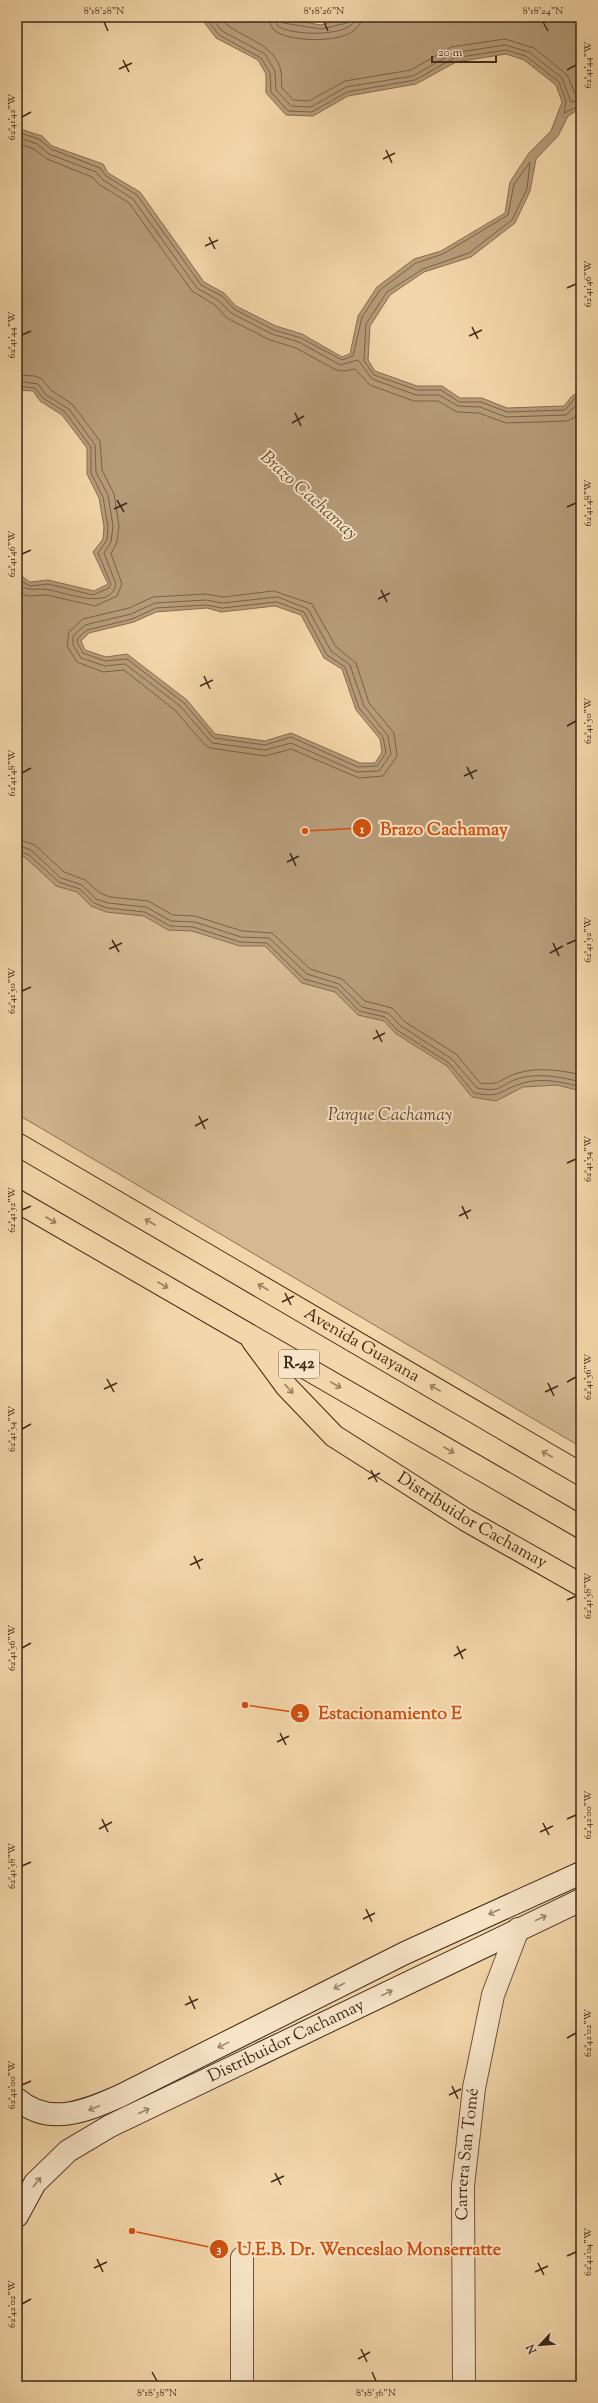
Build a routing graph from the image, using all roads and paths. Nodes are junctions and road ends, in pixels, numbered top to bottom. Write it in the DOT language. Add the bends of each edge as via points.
graph roads {
  1 [pos="17,1144"];
  2 [pos="17,1201"];
  3 [pos="249,1335"];
  4 [pos="581,1474"];
  5 [pos="581,1527"];
  6 [pos="581,1585"];
  7 [pos="581,1873"];
  8 [pos="581,1900"];
  9 [pos="518,1929"];
  10 [pos="17,2099"];
  11 [pos="17,2216"];
  12 [pos="242,2258"];
  13 [pos="242,2386"];
  14 [pos="464,2386"];
  4 -- 1 [label="main road, Avenida Guayana, one-way"];
  2 -- 3 [label="main road, R-42, one-way"];
  3 -- 5 [label="main road, R-42, one-way"];
  3 -- 6 [label="main road, Distribuidor Cachamay / R-42, one-way" via="287,1386 334,1436 466,1520"];
  7 -- 10 [label="main road, Distribuidor Cachamay, one-way" via="405,1953 84,2112 50,2115"];
  9 -- 8 [label="main road, Distribuidor Cachamay, one-way"];
  11 -- 9 [label="main road, Distribuidor Cachamay, one-way" via="35,2183 68,2151 110,2126"];
  9 -- 14 [label="main road, Carrera San Tomé" via="493,1995 474,2088 463,2186"];
  12 -- 13 [label="main road"];
}
